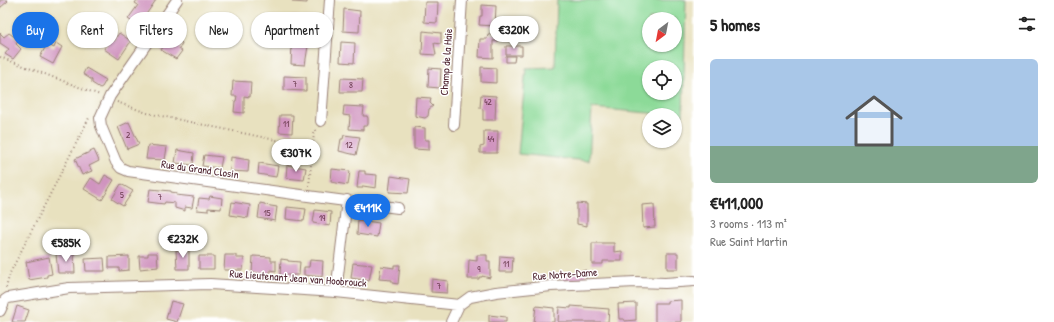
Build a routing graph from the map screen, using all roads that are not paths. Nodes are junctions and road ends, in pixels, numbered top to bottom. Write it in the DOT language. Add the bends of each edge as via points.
graph roads {
  1 [pos="177,0"];
  2 [pos="330,0"];
  3 [pos="462,0"];
  4 [pos="321,121"];
  5 [pos="454,125"];
  6 [pos="347,200"];
  7 [pos="398,208"];
  8 [pos="694,280"];
  9 [pos="336,292"];
  10 [pos="459,305"];
  11 [pos="0,311"];
  12 [pos="451,322"];
  1 -- 6 [label="street, Rue du Grand Closin" via="110,99 100,118 116,162 121,168"];
  2 -- 4 [label="street"];
  3 -- 5 [label="street, Champ de la Haie"];
  6 -- 7 [label="street, Rue du Grand Closin"];
  6 -- 9 [label="street"];
  8 -- 10 [label="street, Rue Notre-Dame" via="551,286 470,296"];
  9 -- 10 [label="street, Rue Lieutenant Jean van Hoobrouck"];
  9 -- 11 [label="street, Rue Lieutenant Jean van Hoobrouck" via="210,284 69,288 12,297 5,300"];
  10 -- 12 [label="street"];
}
